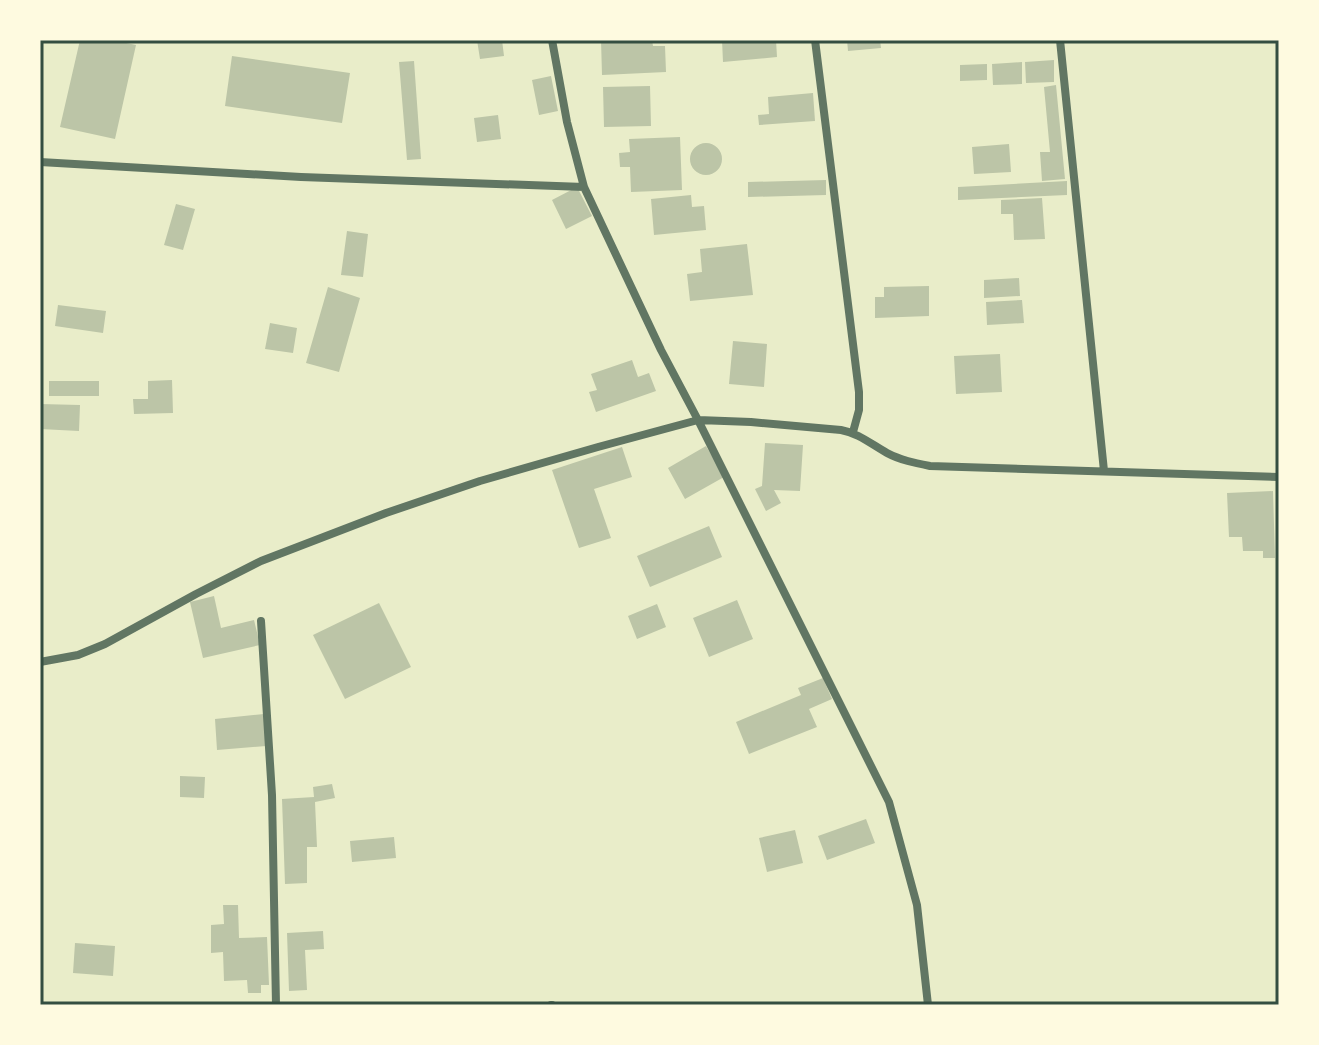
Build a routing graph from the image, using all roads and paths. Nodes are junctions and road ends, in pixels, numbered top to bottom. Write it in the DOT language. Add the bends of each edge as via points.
graph roads {
  1 [pos="552,40"];
  2 [pos="815,40"];
  3 [pos="1060,40"];
  4 [pos="40,162"];
  5 [pos="584,187"];
  6 [pos="698,420"];
  7 [pos="853,432"];
  8 [pos="1104,471"];
  9 [pos="1279,477"];
  10 [pos="261,621"];
  11 [pos="40,662"];
  12 [pos="276,1005"];
  13 [pos="928,1005"];
  1 -- 5 [label="street"];
  2 -- 7 [label="street" via="859,392"];
  3 -- 8 [label="street"];
  4 -- 5 [label="street"];
  5 -- 6 [label="street"];
  6 -- 7 [label="street"];
  6 -- 11 [label="street" via="386,513 261,561 105,644"];
  6 -- 13 [label="street" via="889,802 917,905"];
  7 -- 8 [label="street" via="889,454 930,466"];
  8 -- 9 [label="street"];
  10 -- 12 [label="street" via="272,795"];
}
